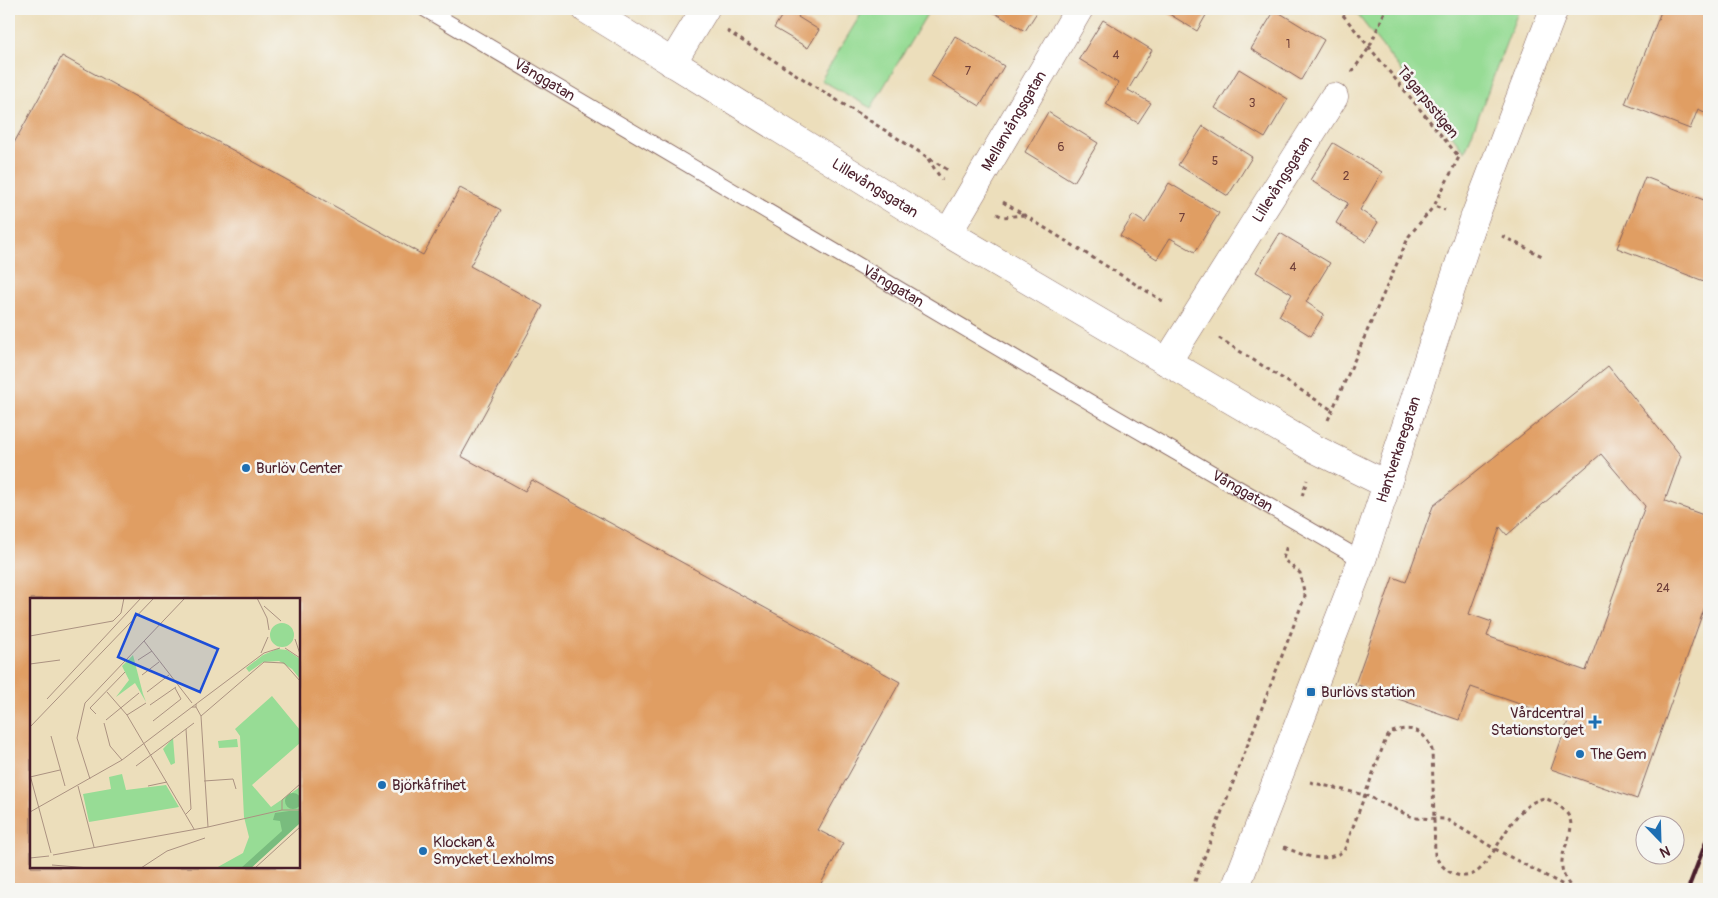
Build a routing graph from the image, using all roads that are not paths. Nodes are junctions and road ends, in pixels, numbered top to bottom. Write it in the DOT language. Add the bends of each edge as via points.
graph roads {
  1 [pos="424,9"];
  2 [pos="586,9"];
  3 [pos="1079,9"];
  4 [pos="1554,9"];
  5 [pos="703,12"];
  6 [pos="672,63"];
  7 [pos="1334,96"];
  8 [pos="948,233"];
  9 [pos="1167,362"];
  10 [pos="1386,484"];
  11 [pos="1362,560"];
  12 [pos="1235,889"];
  1 -- 11 [label="lane, Vånggatan"];
  2 -- 6 [label="street, Lillevångsgatan"];
  3 -- 8 [label="street, Mellanvångsgatan"];
  4 -- 10 [label="street, Hantverkaregatan" via="1474,219"];
  5 -- 6 [label="street"];
  6 -- 8 [label="street, Lillevångsgatan"];
  7 -- 9 [label="street, Lillevångsgatan"];
  8 -- 9 [label="street, Lillevångsgatan"];
  9 -- 10 [label="street, Lillevångsgatan" via="1315,449"];
  10 -- 11 [label="street, Hantverkaregatan"];
  11 -- 12 [label="street, Hantverkaregatan"];
}
